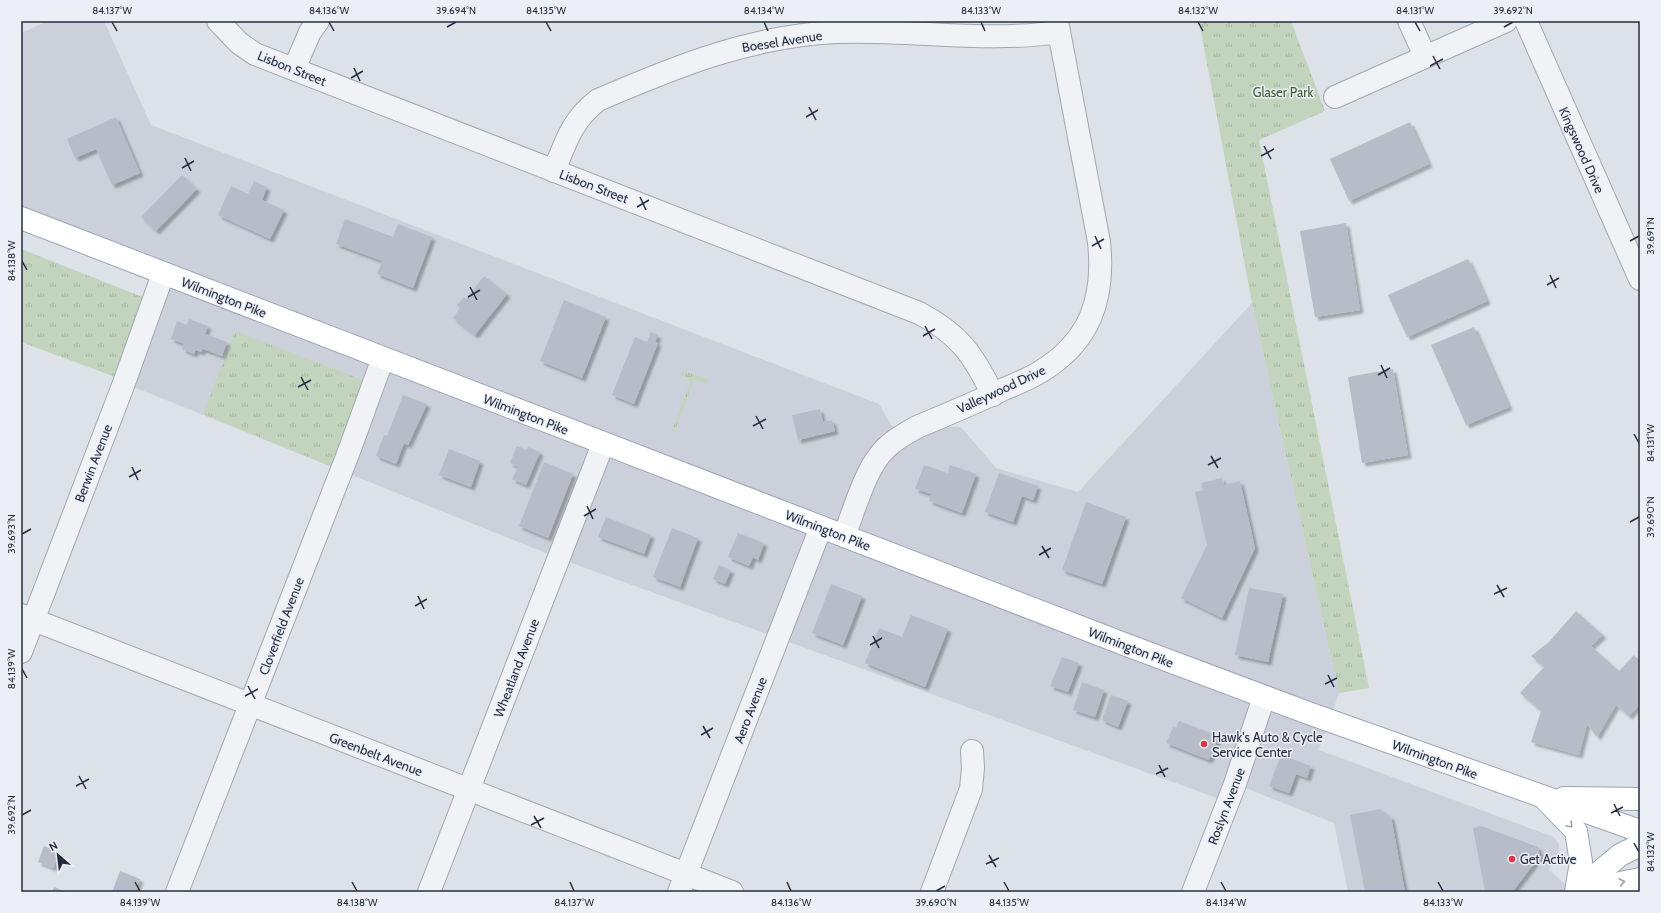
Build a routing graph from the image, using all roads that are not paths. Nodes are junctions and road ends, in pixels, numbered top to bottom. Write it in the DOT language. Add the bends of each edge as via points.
graph roads {
  1 [pos="218,21"];
  2 [pos="318,21"];
  3 [pos="1409,21"];
  4 [pos="1506,21"];
  5 [pos="1526,21"];
  6 [pos="1058,27"];
  7 [pos="1425,56"];
  8 [pos="294,69"];
  9 [pos="1335,96"];
  10 [pos="554,171"];
  11 [pos="21,218"];
  12 [pos="163,274"];
  13 [pos="1640,279"];
  14 [pos="383,358"];
  15 [pos="992,394"];
  16 [pos="603,444"];
  17 [pos="821,527"];
  18 [pos="844,536"];
  19 [pos="27,617"];
  20 [pos="21,652"];
  21 [pos="1264,697"];
  22 [pos="250,704"];
  23 [pos="972,750"];
  24 [pos="469,790"];
  25 [pos="1543,797"];
  26 [pos="1640,799"];
  27 [pos="1640,831"];
  28 [pos="1640,845"];
  29 [pos="1640,879"];
  30 [pos="683,883"];
  31 [pos="177,892"];
  32 [pos="429,892"];
  33 [pos="732,892"];
  34 [pos="932,892"];
  35 [pos="1193,892"];
  36 [pos="1576,892"];
  1 -- 8 [label="street, Lisbon Street" via="239,43 250,50"];
  2 -- 8 [label="street" via="310,32"];
  3 -- 7 [label="street"];
  4 -- 7 [label="street"];
  5 -- 13 [label="street, Kingswood Drive"];
  6 -- 10 [label="street, Boesel Avenue" via="1035,36 834,32 749,45 706,56 598,100 576,120"];
  6 -- 15 [label="street, Valleywood Drive" via="1099,242 1100,283 1095,307 1087,327 1076,343 1059,360 1039,373"];
  7 -- 9 [label="street"];
  8 -- 10 [label="street, Lisbon Street"];
  10 -- 15 [label="street, Lisbon Street" via="919,313 936,322 966,348"];
  11 -- 12 [label="main road, Wilmington Pike"];
  12 -- 14 [label="main road, Wilmington Pike"];
  12 -- 19 [label="street, Berwin Avenue" via="124,383"];
  14 -- 16 [label="main road, Wilmington Pike"];
  14 -- 22 [label="street, Cloverfield Avenue"];
  15 -- 18 [label="street, Valleywood Drive" via="917,427 886,448 872,466"];
  16 -- 17 [label="main road, Wilmington Pike"];
  16 -- 24 [label="street, Wheatland Avenue"];
  17 -- 18 [label="main road, Wilmington Pike"];
  17 -- 30 [label="street, Aero Avenue"];
  18 -- 21 [label="main road, Wilmington Pike"];
  19 -- 20 [label="street, Berwin Avenue"];
  19 -- 22 [label="street, Greenbelt Avenue"];
  21 -- 25 [label="main road, Wilmington Pike"];
  21 -- 35 [label="street, Roslyn Avenue" via="1235,784"];
  22 -- 24 [label="street, Greenbelt Avenue"];
  22 -- 31 [label="street, Cloverfield Avenue"];
  23 -- 34 [label="street" via="971,788"];
  24 -- 30 [label="street, Greenbelt Avenue"];
  24 -- 32 [label="street, Wheatland Avenue"];
  25 -- 26 [label="main road"];
  25 -- 27 [label="main road, Wilmington Pike"];
  25 -- 36 [label="main road, one-way" via="1576,831 1581,862"];
  28 -- 36 [label="main road" via="1620,856"];
  36 -- 29 [label="main road, one-way"];
  30 -- 33 [label="street, Greenbelt Avenue"];
}
